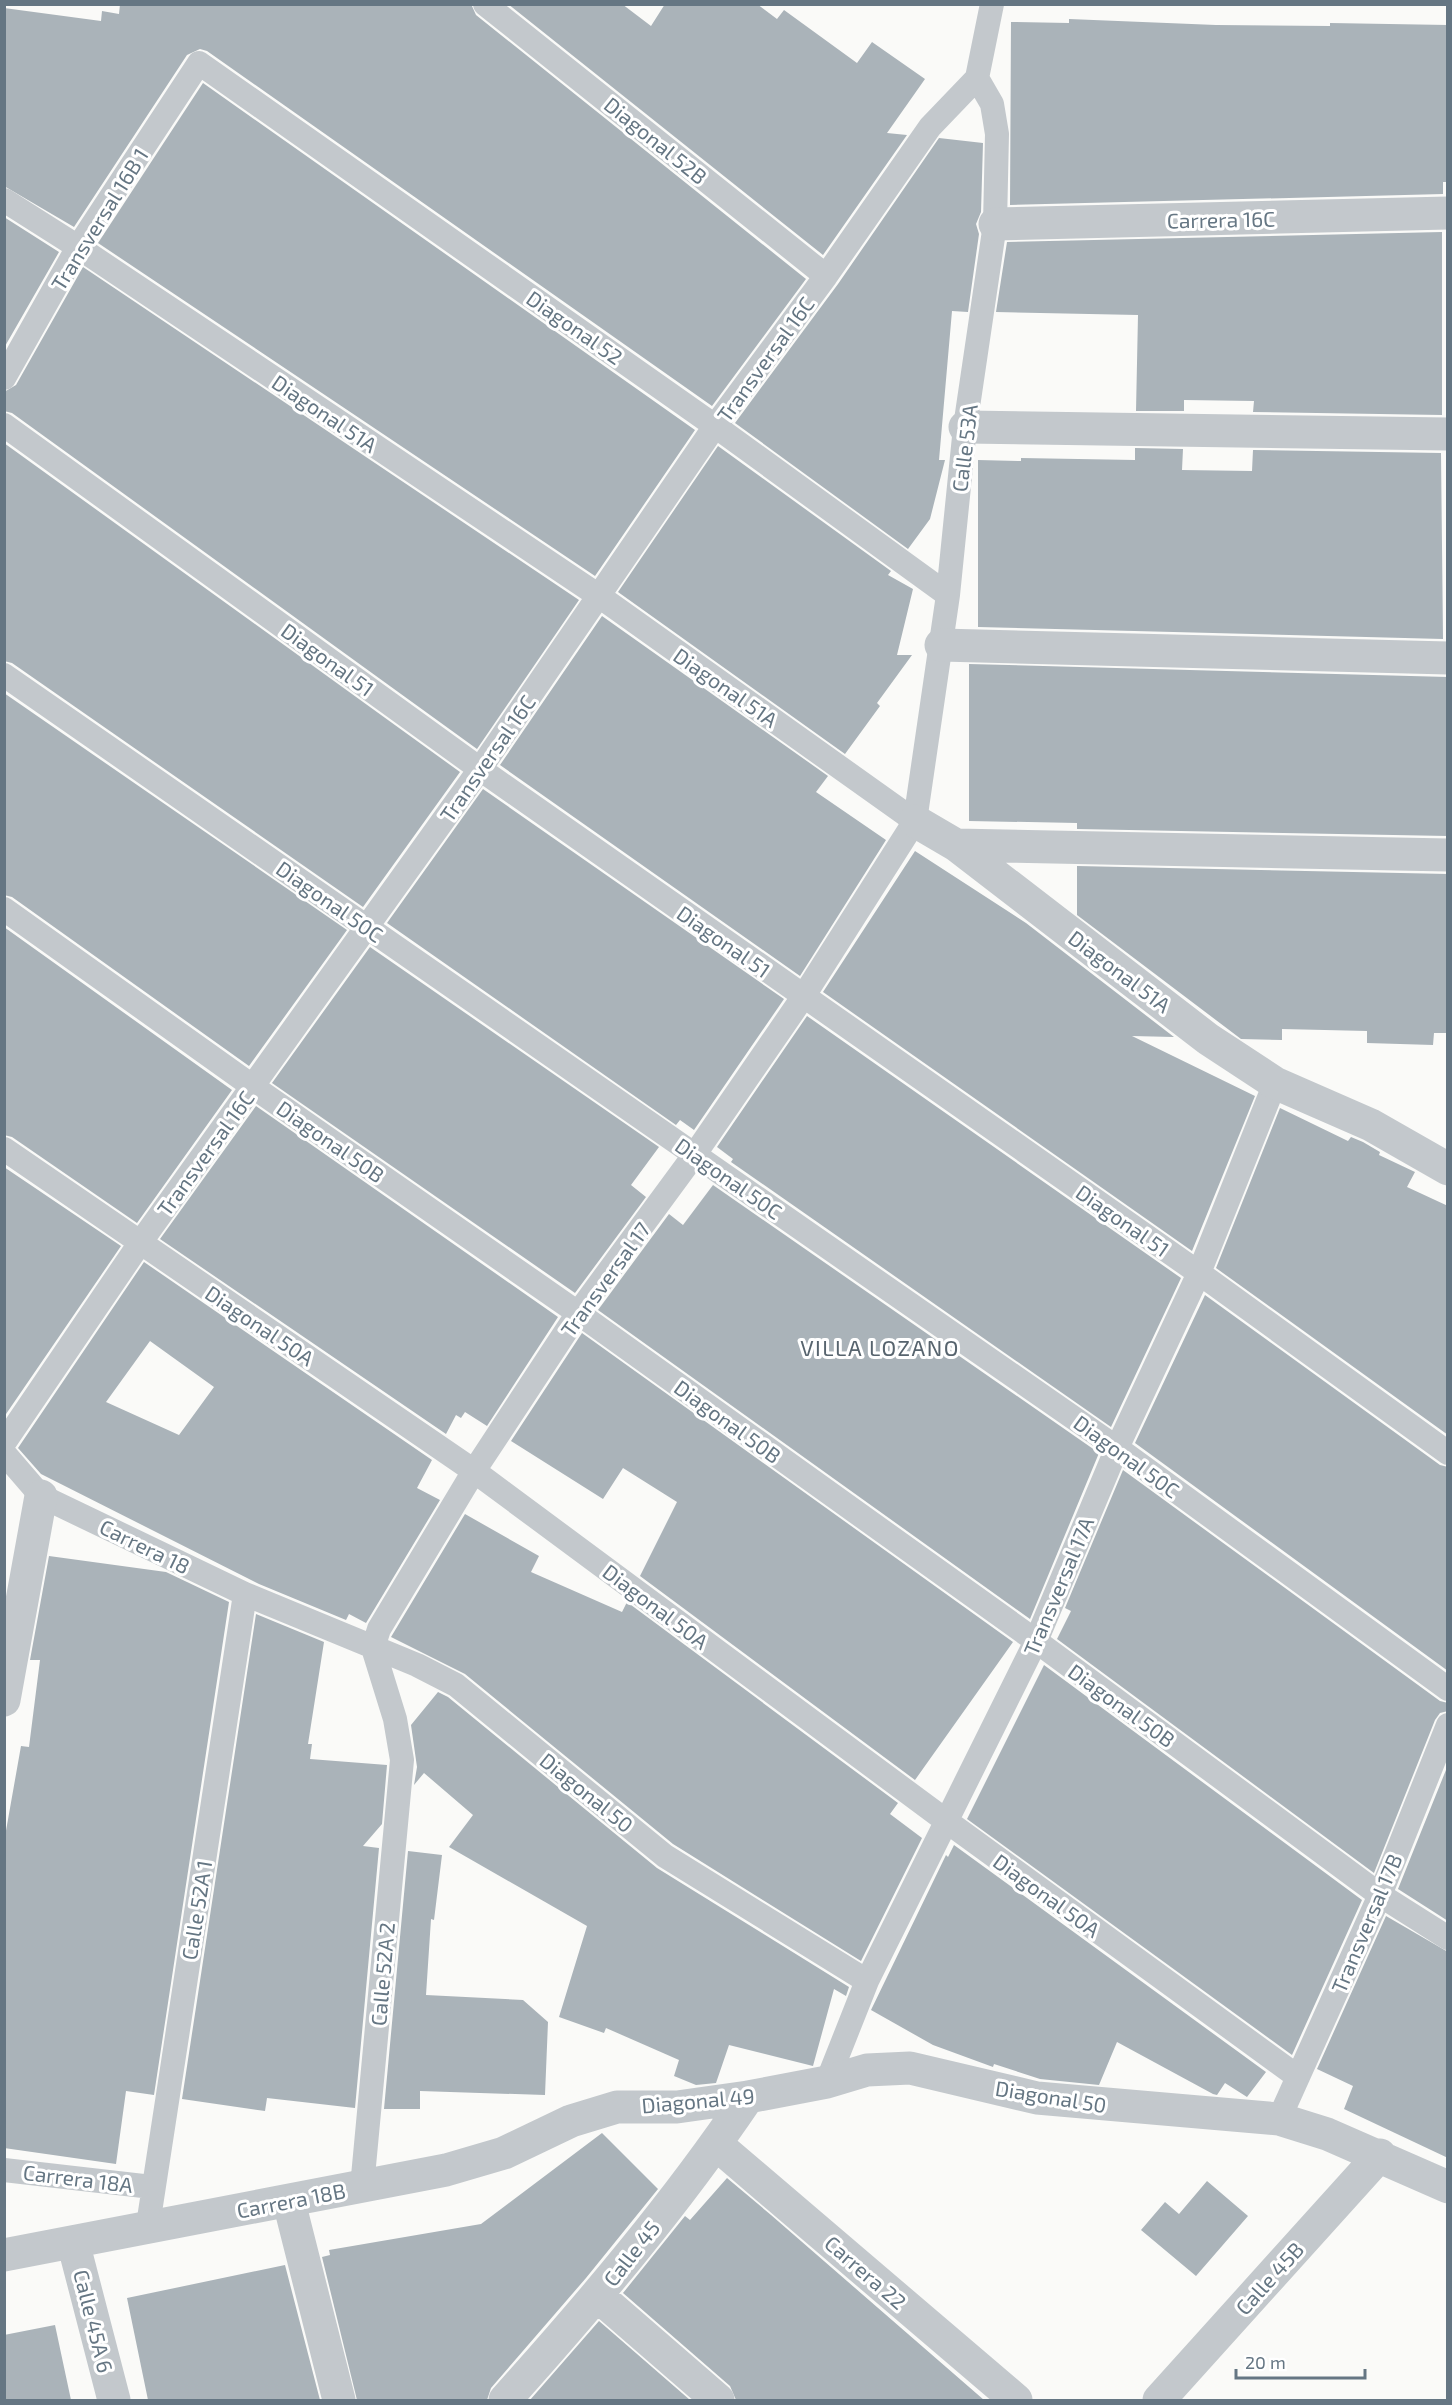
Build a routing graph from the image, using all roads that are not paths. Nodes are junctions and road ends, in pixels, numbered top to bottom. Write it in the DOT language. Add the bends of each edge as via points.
graph roads {
  1 [pos="485,4"];
  2 [pos="992,4"];
  3 [pos="199,63"];
  4 [pos="977,78"];
  5 [pos="4,201"];
  6 [pos="1448,213"];
  7 [pos="995,224"];
  8 [pos="78,247"];
  9 [pos="826,276"];
  10 [pos="4,378"];
  11 [pos="4,425"];
  12 [pos="715,426"];
  13 [pos="965,427"];
  14 [pos="1448,434"];
  15 [pos="948,595"];
  16 [pos="599,596"];
  17 [pos="941,645"];
  18 [pos="1448,658"];
  19 [pos="4,675"];
  20 [pos="480,769"];
  21 [pos="915,821"];
  22 [pos="956,845"];
  23 [pos="1448,855"];
  24 [pos="4,909"];
  25 [pos="365,926"];
  26 [pos="803,997"];
  27 [pos="1275,1083"];
  28 [pos="252,1086"];
  29 [pos="4,1149"];
  30 [pos="695,1154"];
  31 [pos="1448,1169"];
  32 [pos="140,1243"];
  33 [pos="1199,1273"];
  34 [pos="578,1313"];
  35 [pos="4,1443"];
  36 [pos="1117,1448"];
  37 [pos="4,1453"];
  38 [pos="1448,1453"];
  39 [pos="474,1471"];
  40 [pos="41,1496"];
  41 [pos="245,1594"];
  42 [pos="300,1618"];
  43 [pos="1036,1641"];
  44 [pos="373,1648"];
  45 [pos="1448,1689"];
  46 [pos="4,1700"];
  47 [pos="1448,1725"];
  48 [pos="945,1820"];
  49 [pos="1380,1895"];
  50 [pos="1448,1938"];
  51 [pos="867,1981"];
  52 [pos="1298,2077"];
  53 [pos="827,2082"];
  54 [pos="748,2097"];
  55 [pos="1279,2119"];
  56 [pos="571,2121"];
  57 [pos="716,2144"];
  58 [pos="1380,2155"];
  59 [pos="4,2170"];
  60 [pos="152,2187"];
  61 [pos="362,2187"];
  62 [pos="1448,2187"];
  63 [pos="289,2202"];
  64 [pos="148,2226"];
  65 [pos="73,2242"];
  66 [pos="4,2255"];
  67 [pos="598,2296"];
  68 [pos="114,2400"];
  69 [pos="339,2400"];
  70 [pos="505,2400"];
  71 [pos="718,2400"];
  72 [pos="1016,2400"];
  73 [pos="1159,2400"];
  1 -- 9 [label="lane, Diagonal 52B"];
  2 -- 4 [label="lane"];
  3 -- 8 [label="lane, Transversal 16B 1"];
  3 -- 12 [label="lane, Diagonal 52"];
  4 -- 7 [label="lane, Calle 53A" via="992,104 997,134"];
  4 -- 9 [label="lane, Transversal 16C" via="930,127"];
  5 -- 8 [label="lane, Diagonal 51A"];
  6 -- 7 [label="street, Carrera 16C"];
  7 -- 13 [label="lane, Calle 53A"];
  8 -- 10 [label="lane, Transversal 16B 1"];
  8 -- 16 [label="lane, Diagonal 51A"];
  9 -- 12 [label="lane, Transversal 16C"];
  11 -- 20 [label="lane, Diagonal 51"];
  12 -- 15 [label="lane, Diagonal 52"];
  12 -- 16 [label="lane, Transversal 16C"];
  13 -- 14 [label="street"];
  13 -- 15 [label="lane, Calle 53A"];
  15 -- 17 [label="lane, Calle 53A"];
  16 -- 20 [label="lane, Transversal 16C"];
  16 -- 21 [label="lane, Diagonal 51A"];
  17 -- 18 [label="street"];
  17 -- 21 [label="lane, Calle 53A"];
  19 -- 25 [label="lane, Diagonal 50C"];
  20 -- 25 [label="lane, Transversal 16C"];
  20 -- 26 [label="lane, Diagonal 51"];
  21 -- 22 [label="street, Diagonal 51A"];
  21 -- 26 [label="lane, Transversal 17"];
  22 -- 23 [label="street"];
  22 -- 27 [label="street, Diagonal 51A" via="1208,1039"];
  24 -- 28 [label="lane, Diagonal 50B"];
  25 -- 28 [label="lane, Transversal 16C"];
  25 -- 30 [label="lane, Diagonal 50C"];
  26 -- 30 [label="lane, Transversal 17"];
  26 -- 33 [label="lane, Diagonal 51"];
  27 -- 31 [label="street, Diagonal 51A" via="1371,1125"];
  27 -- 33 [label="lane, Transversal 17A"];
  28 -- 32 [label="lane, Transversal 16C"];
  28 -- 34 [label="lane, Diagonal 50B"];
  29 -- 32 [label="lane, Diagonal 50A"];
  30 -- 34 [label="lane, Transversal 17"];
  30 -- 36 [label="lane, Diagonal 50C"];
  32 -- 35 [label="lane, Transversal 16C"];
  32 -- 39 [label="lane, Diagonal 50A"];
  33 -- 36 [label="lane, Transversal 17A"];
  33 -- 38 [label="lane, Diagonal 51"];
  34 -- 39 [label="lane, Transversal 17"];
  34 -- 43 [label="lane, Diagonal 50B"];
  36 -- 43 [label="lane, Transversal 17A"];
  36 -- 45 [label="lane, Diagonal 50C"];
  37 -- 40 [label="lane, Carrera 18"];
  39 -- 44 [label="lane, Transversal 17" via="378,1629"];
  39 -- 48 [label="lane, Diagonal 50A"];
  40 -- 41 [label="lane, Carrera 18"];
  40 -- 46 [label="street"];
  41 -- 42 [label="lane, Carrera 18"];
  41 -- 60 [label="lane, Calle 52A 1"];
  42 -- 44 [label="lane, Diagonal 50"];
  43 -- 48 [label="lane, Transversal 17A"];
  43 -- 49 [label="lane, Diagonal 50B"];
  44 -- 51 [label="lane, Diagonal 50" via="456,1685 665,1856"];
  44 -- 61 [label="lane, Calle 52A 2" via="395,1719 402,1760"];
  47 -- 49 [label="lane, Transversal 17B"];
  48 -- 51 [label="lane, Transversal 17A"];
  48 -- 52 [label="lane, Diagonal 50A"];
  49 -- 50 [label="lane, Diagonal 50B"];
  49 -- 52 [label="lane, Transversal 17B"];
  51 -- 53 [label="lane, Transversal 17A"];
  52 -- 55 [label="lane, Transversal 17B"];
  53 -- 54 [label="street, Diagonal 49"];
  53 -- 55 [label="street, Diagonal 50" via="867,2070 910,2068 1037,2098"];
  54 -- 56 [label="street, Diagonal 49" via="677,2107 617,2107"];
  54 -- 57 [label="street, Calle 45"];
  55 -- 58 [label="street"];
  56 -- 61 [label="street, Carrera 18B" via="504,2153 446,2170"];
  57 -- 67 [label="street, Calle 45"];
  57 -- 72 [label="street, Carrera 22"];
  58 -- 62 [label="street"];
  58 -- 73 [label="street, Calle 45B"];
  59 -- 60 [label="lane, Carrera 18A"];
  60 -- 64 [label="lane, Calle 52A 1"];
  61 -- 63 [label="street, Carrera 18B"];
  63 -- 64 [label="street, Carrera 18B"];
  63 -- 69 [label="street"];
  64 -- 65 [label="street, Carrera 18B"];
  65 -- 66 [label="street, Carrera 18B"];
  65 -- 68 [label="street, Calle 45A 6"];
  67 -- 70 [label="street, Calle 45"];
  67 -- 71 [label="street"];
}
